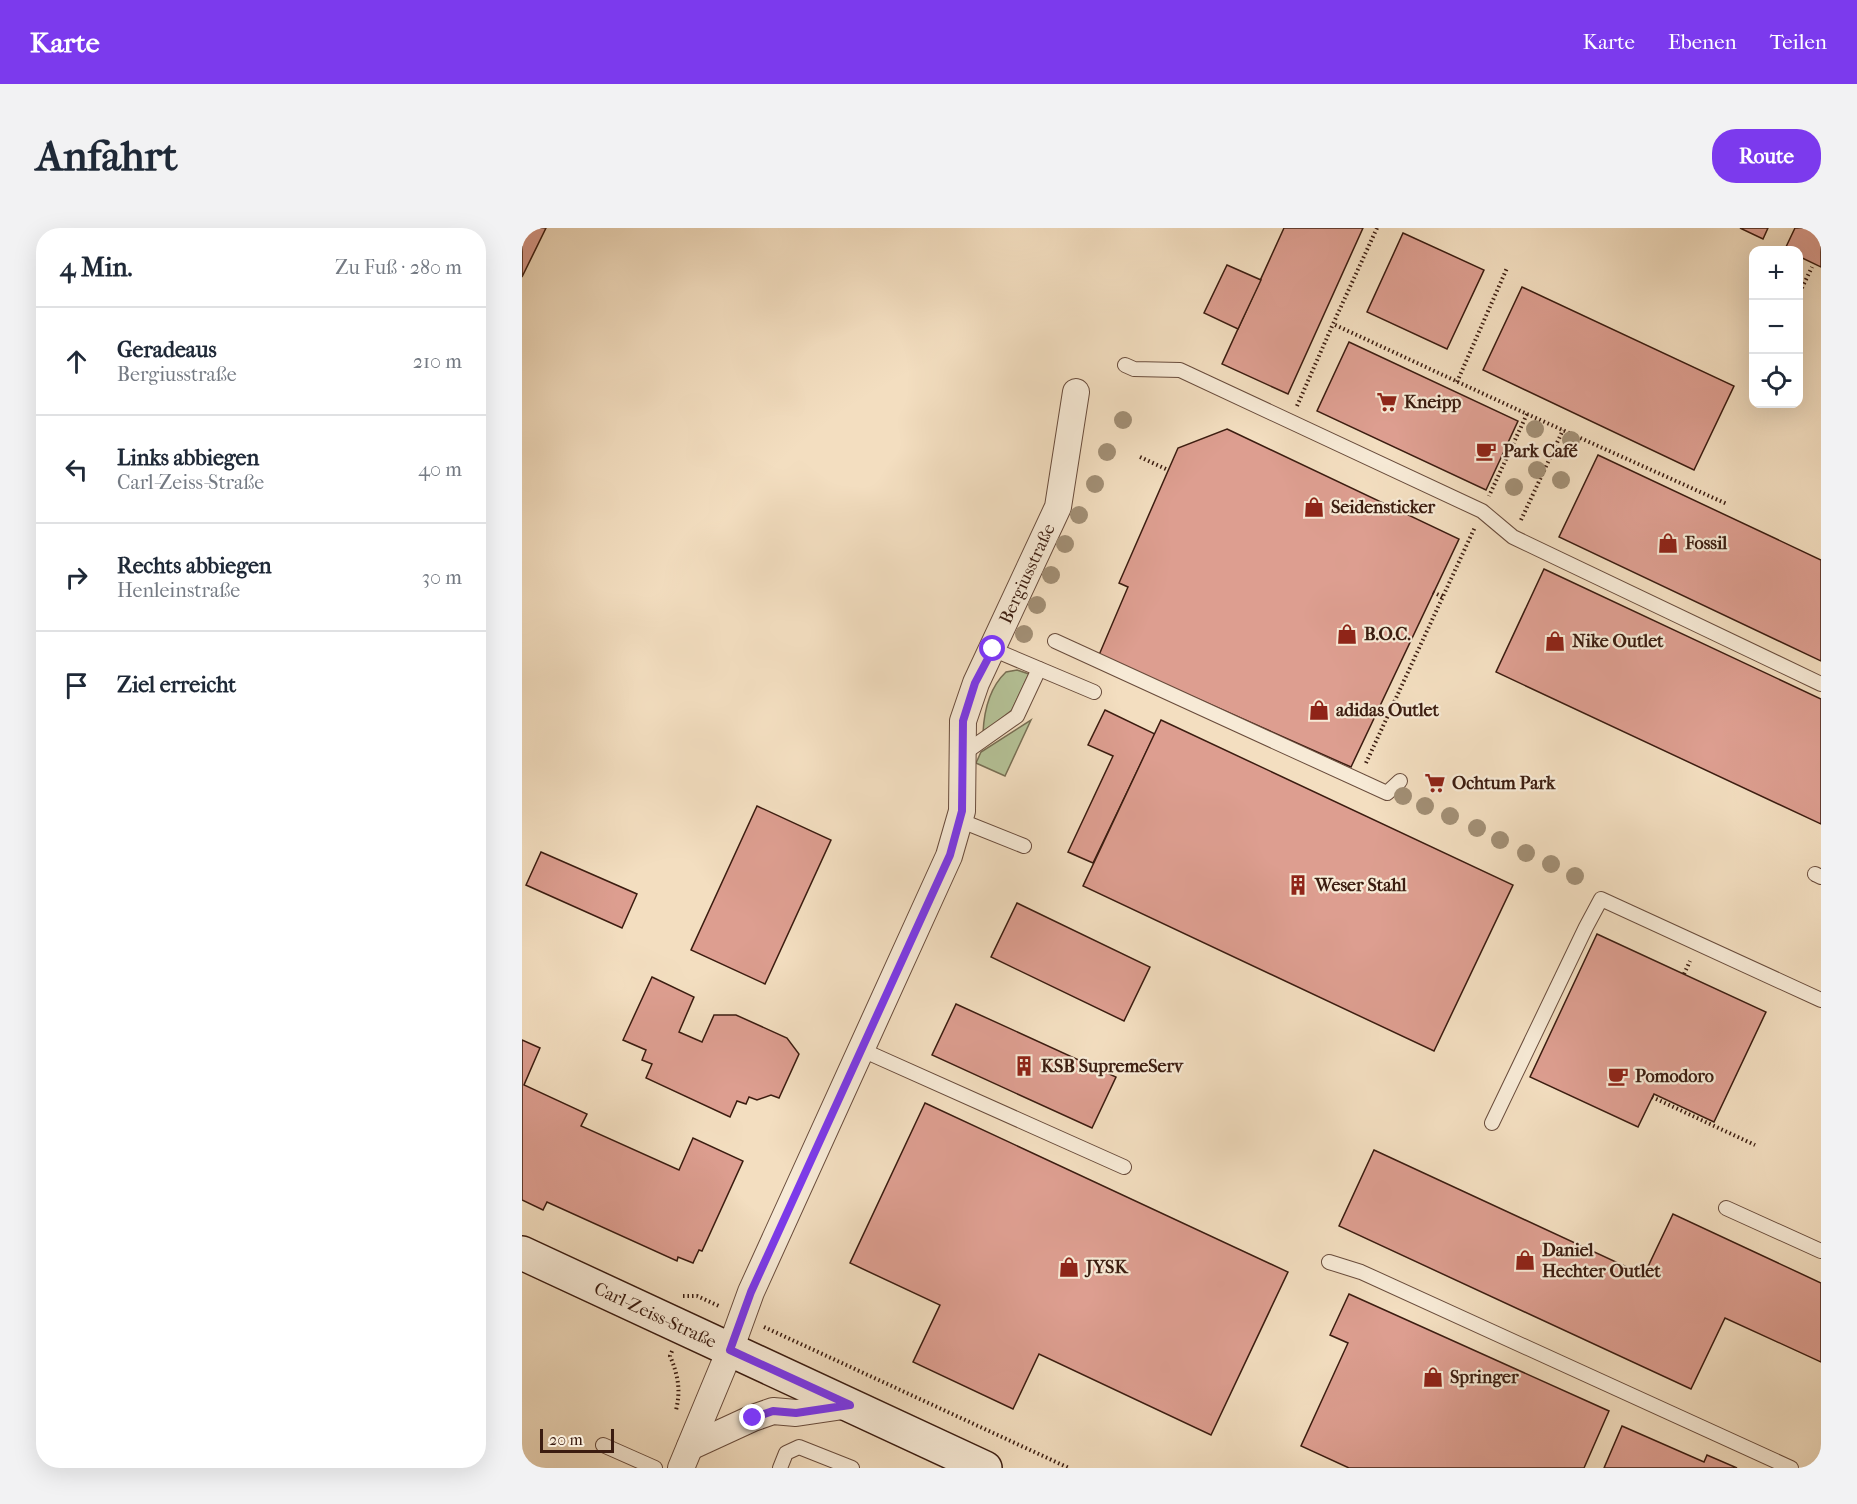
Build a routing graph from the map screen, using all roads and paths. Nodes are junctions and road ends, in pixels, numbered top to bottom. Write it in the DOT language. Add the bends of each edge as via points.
graph roads {
  1 [pos="1812,267"];
  2 [pos="1507,268"];
  3 [pos="1803,286"];
  4 [pos="1333,324"];
  5 [pos="1125,365"];
  6 [pos="1457,382"];
  7 [pos="1076,392"];
  8 [pos="1527,414"];
  9 [pos="1291,422"];
  10 [pos="1563,430"];
  11 [pos="1140,457"];
  12 [pos="1168,470"];
  13 [pos="1727,504"];
  14 [pos="1513,537"];
  15 [pos="1433,592"];
  16 [pos="1443,597"];
  17 [pos="1055,641"];
  18 [pos="993,649"];
  19 [pos="1039,669"];
  20 [pos="1821,684"];
  21 [pos="1094,692"];
  22 [pos="963,754"];
  23 [pos="1400,781"];
  24 [pos="959,820"];
  25 [pos="1024,846"];
  26 [pos="1821,1000"];
  27 [pos="860,1049"];
  28 [pos="1652,1097"];
  29 [pos="1492,1124"];
  30 [pos="1755,1145"];
  31 [pos="1124,1167"];
  32 [pos="1726,1208"];
  33 [pos="1821,1251"];
  34 [pos="522,1252"];
  35 [pos="1329,1262"];
  36 [pos="742,1317"];
  37 [pos="682,1327"];
  38 [pos="730,1350"];
  39 [pos="850,1405"];
  40 [pos="675,1415"];
  41 [pos="603,1445"];
  42 [pos="685,1457"];
  43 [pos="655,1468"];
  44 [pos="780,1468"];
  45 [pos="852,1468"];
  46 [pos="985,1468"];
  47 [pos="1069,1468"];
  48 [pos="1791,1468"];
  1 -- 3 [label="path"];
  2 -- 6 [label="path"];
  4 -- 9 [label="path"];
  5 -- 9 [label="lane" via="1134,369 1180,370"];
  7 -- 18 [label="street, Bergiusstraße" via="1058,507"];
  8 -- 10 [label="path"];
  9 -- 14 [label="lane" via="1482,511"];
  10 -- 13 [label="path"];
  10 -- 14 [label="path"];
  11 -- 12 [label="path"];
  14 -- 20 [label="lane"];
  15 -- 16 [label="path"];
  17 -- 23 [label="lane" via="1387,793"];
  18 -- 19 [label="lane"];
  18 -- 22 [label="street, Bergiusstraße" via="975,683 963,721"];
  19 -- 21 [label="lane"];
  19 -- 22 [label="lane" via="1017,716"];
  22 -- 24 [label="street, Bergiusstraße"];
  24 -- 25 [label="lane"];
  24 -- 27 [label="street, Bergiusstraße" via="950,855"];
  26 -- 29 [label="lane" via="1601,899"];
  27 -- 31 [label="lane"];
  27 -- 36 [label="street, Bergiusstraße"];
  28 -- 30 [label="path"];
  32 -- 33 [label="lane"];
  34 -- 37 [label="main road, Carl-Zeiss-Straße"];
  35 -- 48 [label="lane" via="1361,1272"];
  36 -- 37 [label="path" via="697,1296"];
  36 -- 38 [label="street, Bergiusstraße"];
  36 -- 47 [label="path"];
  37 -- 38 [label="main road, Carl-Zeiss-Straße"];
  37 -- 40 [label="path" via="670,1356 678,1374 680,1395"];
  38 -- 39 [label="main road, Carl-Zeiss-Straße"];
  38 -- 42 [label="street, Bergiusstraße"];
  39 -- 42 [label="street" via="796,1413 773,1411 753,1418"];
  39 -- 46 [label="main road, Carl-Zeiss-Straße"];
  41 -- 43 [label="lane"];
  44 -- 45 [label="lane" via="786,1453 799,1447"];
}
